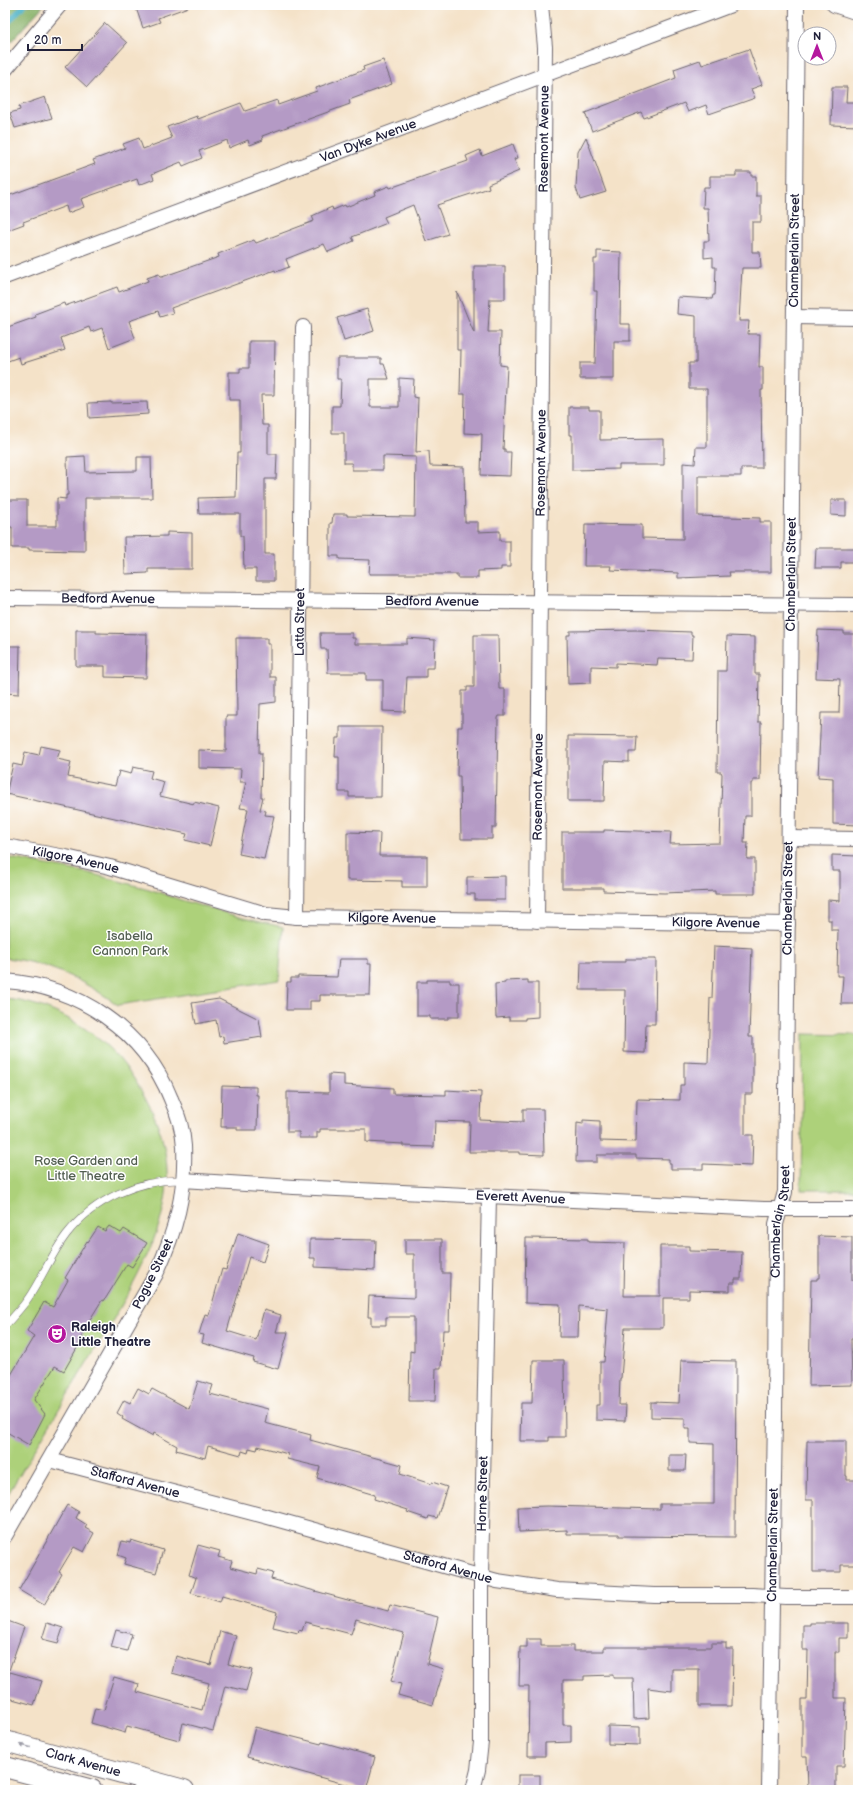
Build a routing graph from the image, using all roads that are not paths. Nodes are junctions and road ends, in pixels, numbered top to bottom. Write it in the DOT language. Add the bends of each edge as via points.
graph roads {
  1 [pos="60,5"];
  2 [pos="541,5"];
  3 [pos="731,5"];
  4 [pos="797,5"];
  5 [pos="834,5"];
  6 [pos="858,13"];
  7 [pos="5,70"];
  8 [pos="544,76"];
  9 [pos="5,277"];
  10 [pos="794,317"];
  11 [pos="858,318"];
  12 [pos="303,327"];
  13 [pos="5,598"];
  14 [pos="301,600"];
  15 [pos="540,601"];
  16 [pos="792,604"];
  17 [pos="858,605"];
  18 [pos="789,838"];
  19 [pos="858,839"];
  20 [pos="5,846"];
  21 [pos="297,917"];
  22 [pos="537,922"];
  23 [pos="788,924"];
  24 [pos="5,981"];
  25 [pos="183,1180"];
  26 [pos="489,1196"];
  27 [pos="779,1209"];
  28 [pos="858,1209"];
  29 [pos="5,1326"];
  30 [pos="50,1460"];
  31 [pos="5,1536"];
  32 [pos="481,1576"];
  33 [pos="771,1596"];
  34 [pos="858,1597"];
  35 [pos="5,1741"];
  36 [pos="5,1767"];
  37 [pos="92,1790"];
  38 [pos="184,1790"];
  39 [pos="472,1790"];
  40 [pos="769,1790"];
  1 -- 7 [label="street"];
  2 -- 8 [label="street, Rosemont Avenue" via="545,47"];
  3 -- 8 [label="street, Van Dyke Avenue"];
  4 -- 10 [label="street, Chamberlain Street"];
  5 -- 6 [label="street"];
  8 -- 9 [label="street, Van Dyke Avenue"];
  8 -- 15 [label="street, Rosemont Avenue"];
  10 -- 11 [label="street"];
  10 -- 16 [label="street, Chamberlain Street"];
  12 -- 14 [label="street, Latta Street"];
  13 -- 14 [label="street, Bedford Avenue"];
  14 -- 15 [label="street, Bedford Avenue"];
  14 -- 21 [label="street, Latta Street"];
  15 -- 16 [label="street, Bedford Avenue"];
  15 -- 22 [label="street, Rosemont Avenue"];
  16 -- 17 [label="street, Bedford Avenue"];
  16 -- 18 [label="street, Chamberlain Street"];
  18 -- 19 [label="street"];
  18 -- 23 [label="street, Chamberlain Street"];
  20 -- 21 [label="street, Kilgore Avenue" via="110,867 266,914"];
  21 -- 22 [label="street, Kilgore Avenue"];
  22 -- 23 [label="street, Kilgore Avenue"];
  23 -- 27 [label="street, Chamberlain Street" via="785,1192"];
  24 -- 25 [label="street, Pogue Street" via="34,986 72,998 98,1012 139,1045 155,1067 177,1112 184,1145"];
  25 -- 26 [label="street, Everett Avenue"];
  25 -- 29 [label="lane" via="167,1179 131,1188 111,1196 87,1213 66,1236 26,1302"];
  25 -- 30 [label="street, Pogue Street" via="176,1228 156,1274"];
  26 -- 27 [label="street, Everett Avenue"];
  26 -- 32 [label="street, Horne Street"];
  27 -- 28 [label="street, Everett Avenue"];
  27 -- 33 [label="street, Chamberlain Street" via="776,1224"];
  30 -- 31 [label="street, Pogue Street"];
  30 -- 32 [label="street, Stafford Avenue"];
  32 -- 33 [label="street, Stafford Avenue" via="497,1581 557,1590 654,1595"];
  32 -- 39 [label="street, Horne Street" via="481,1742 478,1770"];
  33 -- 34 [label="street, Stafford Avenue"];
  33 -- 40 [label="street, Chamberlain Street"];
  38 -- 35 [label="main road, Clark Avenue, one-way"];
  36 -- 37 [label="main road, Clark Avenue"];
}
